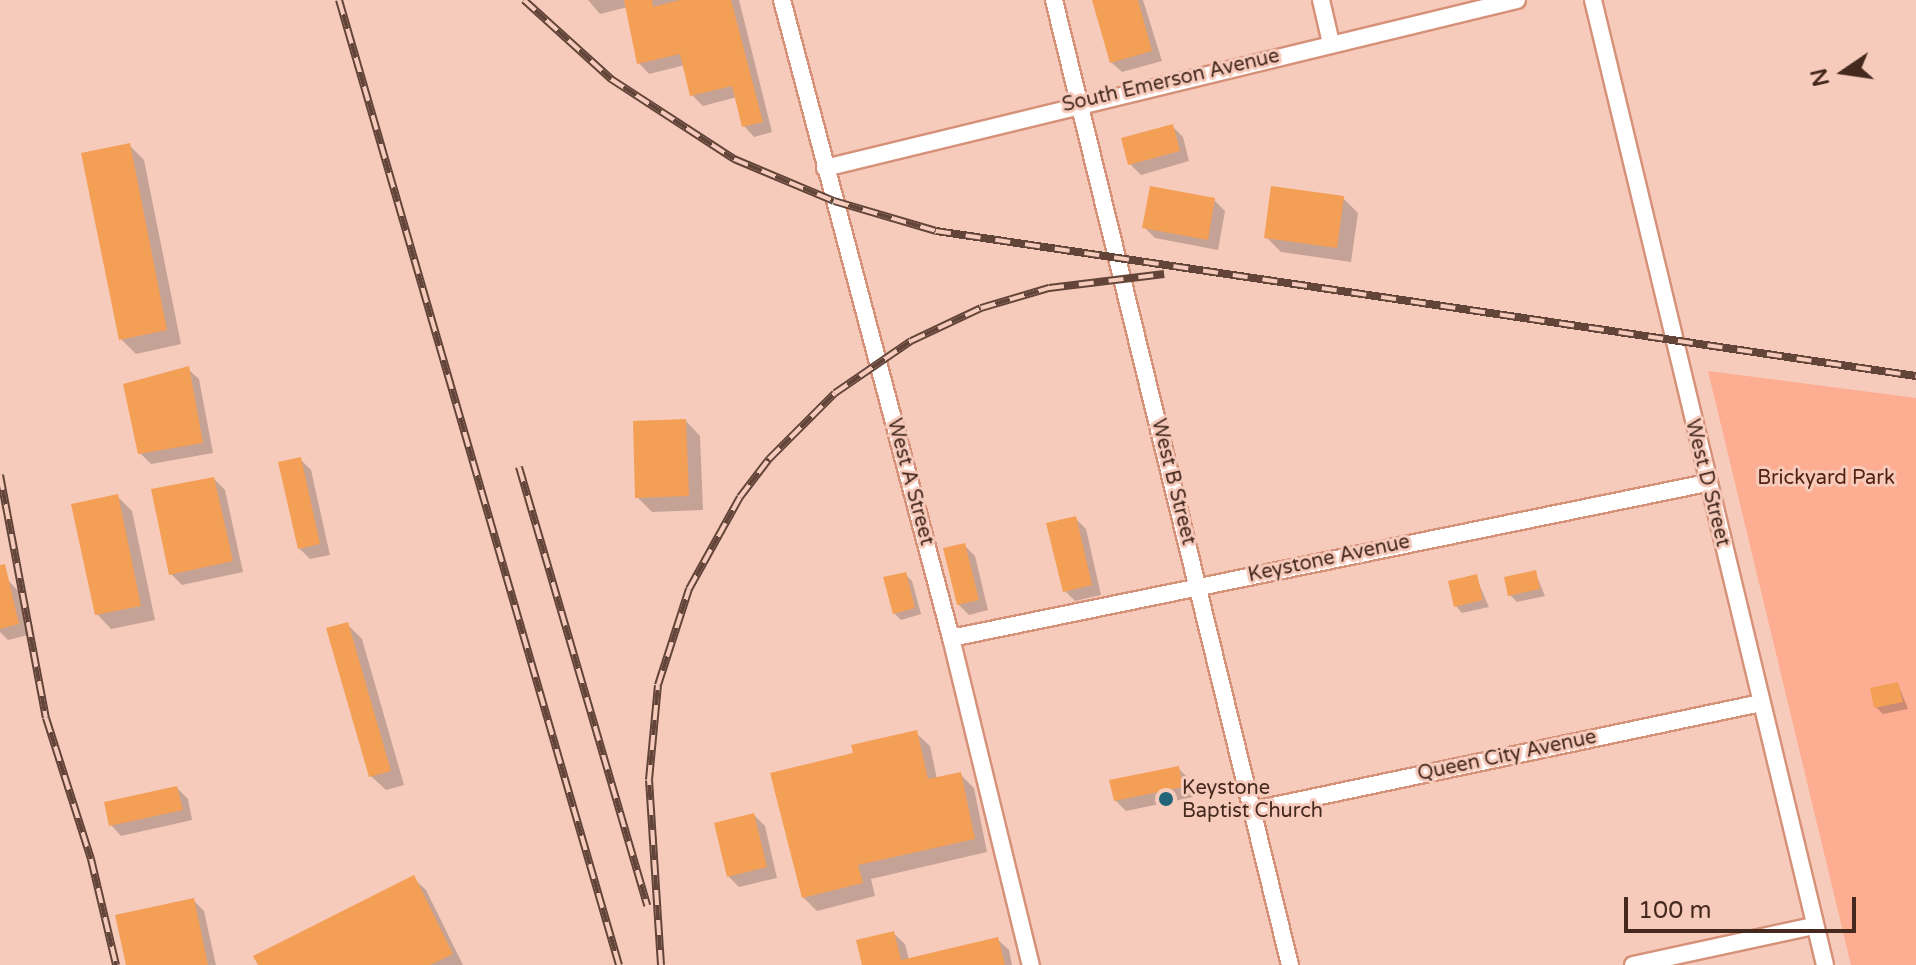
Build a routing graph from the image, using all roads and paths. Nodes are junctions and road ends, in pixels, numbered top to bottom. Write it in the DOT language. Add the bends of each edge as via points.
graph roads {
  1 [pos="782,0"];
  2 [pos="1054,0"];
  3 [pos="1321,0"];
  4 [pos="1517,0"];
  5 [pos="1593,0"];
  6 [pos="1331,43"];
  7 [pos="1079,103"];
  8 [pos="825,168"];
  9 [pos="1707,483"];
  10 [pos="1199,587"];
  11 [pos="951,638"];
  12 [pos="1761,703"];
  13 [pos="1254,810"];
  14 [pos="1814,926"];
  15 [pos="1031,965"];
  16 [pos="1290,965"];
  17 [pos="1633,965"];
  18 [pos="1825,965"];
  1 -- 8 [label="street, West A Street"];
  2 -- 7 [label="street, West B Street"];
  3 -- 6 [label="street"];
  4 -- 6 [label="street, South Emerson Avenue"];
  5 -- 9 [label="street, West D Street"];
  6 -- 7 [label="street, South Emerson Avenue"];
  7 -- 8 [label="street, South Emerson Avenue"];
  7 -- 10 [label="street, West B Street"];
  8 -- 11 [label="street, West A Street"];
  9 -- 10 [label="street, Keystone Avenue"];
  9 -- 12 [label="street, West D Street"];
  10 -- 11 [label="street, Keystone Avenue"];
  10 -- 13 [label="street, West B Street"];
  11 -- 15 [label="street, West A Street"];
  12 -- 13 [label="street, Queen City Avenue"];
  12 -- 14 [label="street, West D Street"];
  13 -- 16 [label="street, West B Street"];
  14 -- 17 [label="street"];
  14 -- 18 [label="street, West D Street"];
}
